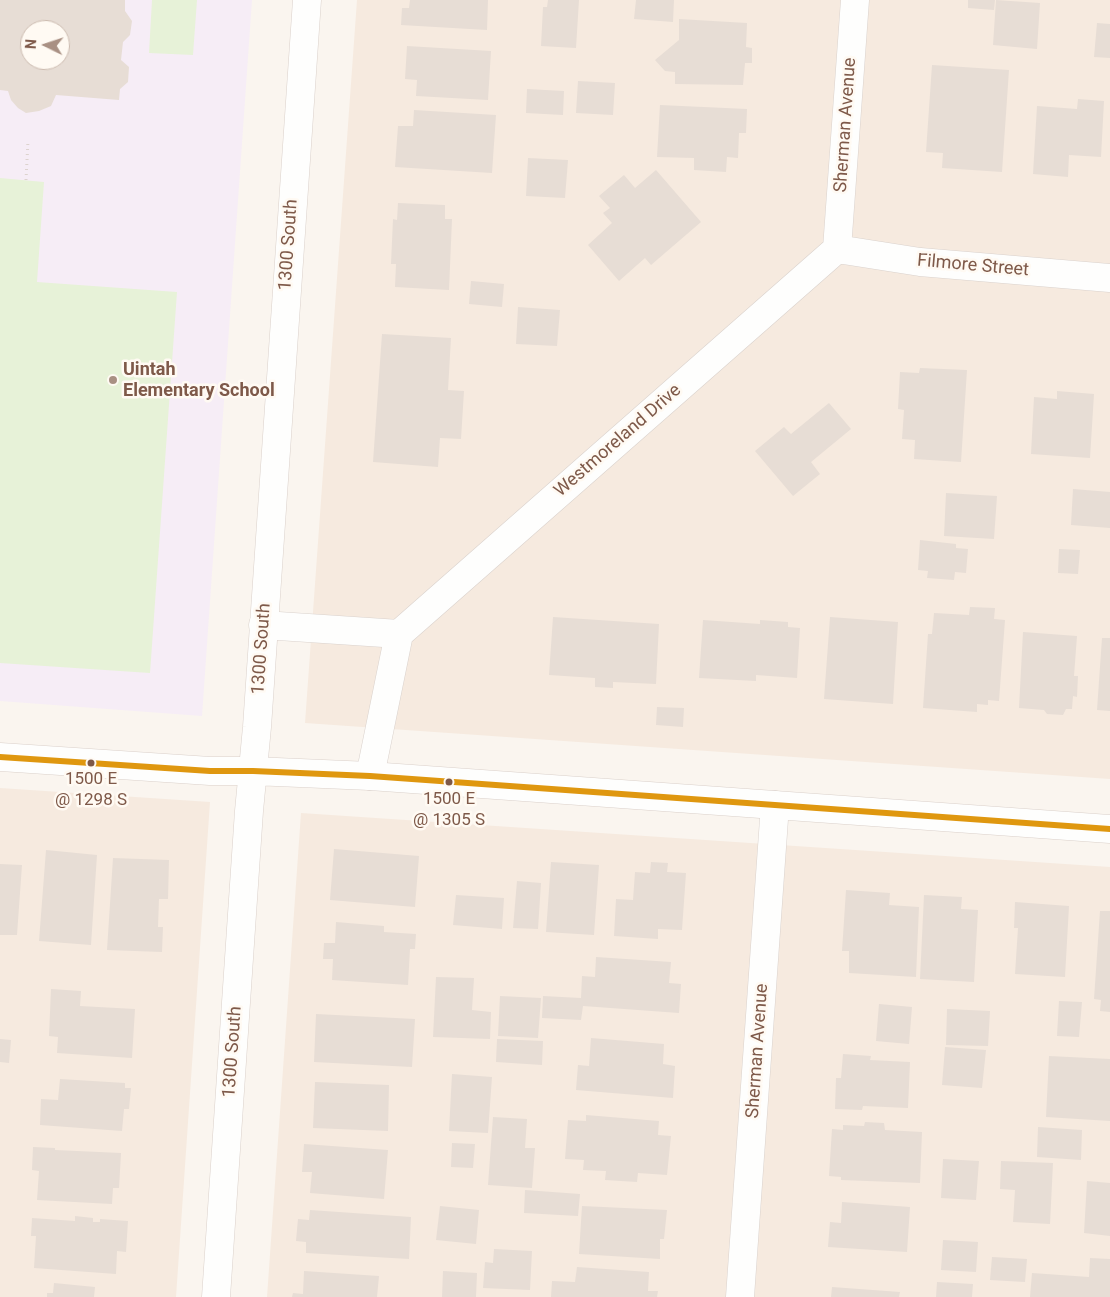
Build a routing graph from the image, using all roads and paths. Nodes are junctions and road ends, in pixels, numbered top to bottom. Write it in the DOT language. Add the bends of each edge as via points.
graph roads {
  1 [pos="306,0"];
  2 [pos="855,0"];
  3 [pos="28,141"];
  4 [pos="26,180"];
  5 [pos="837,249"];
  6 [pos="1110,278"];
  7 [pos="263,625"];
  8 [pos="399,634"];
  9 [pos="0,757"];
  10 [pos="253,771"];
  11 [pos="370,776"];
  12 [pos="775,805"];
  13 [pos="1110,829"];
  14 [pos="216,1297"];
  15 [pos="740,1297"];
  1 -- 7 [label="street, 1300 South"];
  2 -- 5 [label="street, Sherman Avenue"];
  3 -- 4 [label="path"];
  5 -- 6 [label="street, Filmore Street" via="920,262"];
  5 -- 8 [label="street, Westmoreland Drive"];
  7 -- 8 [label="street"];
  7 -- 10 [label="street, 1300 South"];
  8 -- 11 [label="street"];
  9 -- 10 [label="street"];
  10 -- 11 [label="street"];
  10 -- 14 [label="street, 1300 South"];
  11 -- 12 [label="street"];
  12 -- 13 [label="street"];
  12 -- 15 [label="street, Sherman Avenue"];
}
